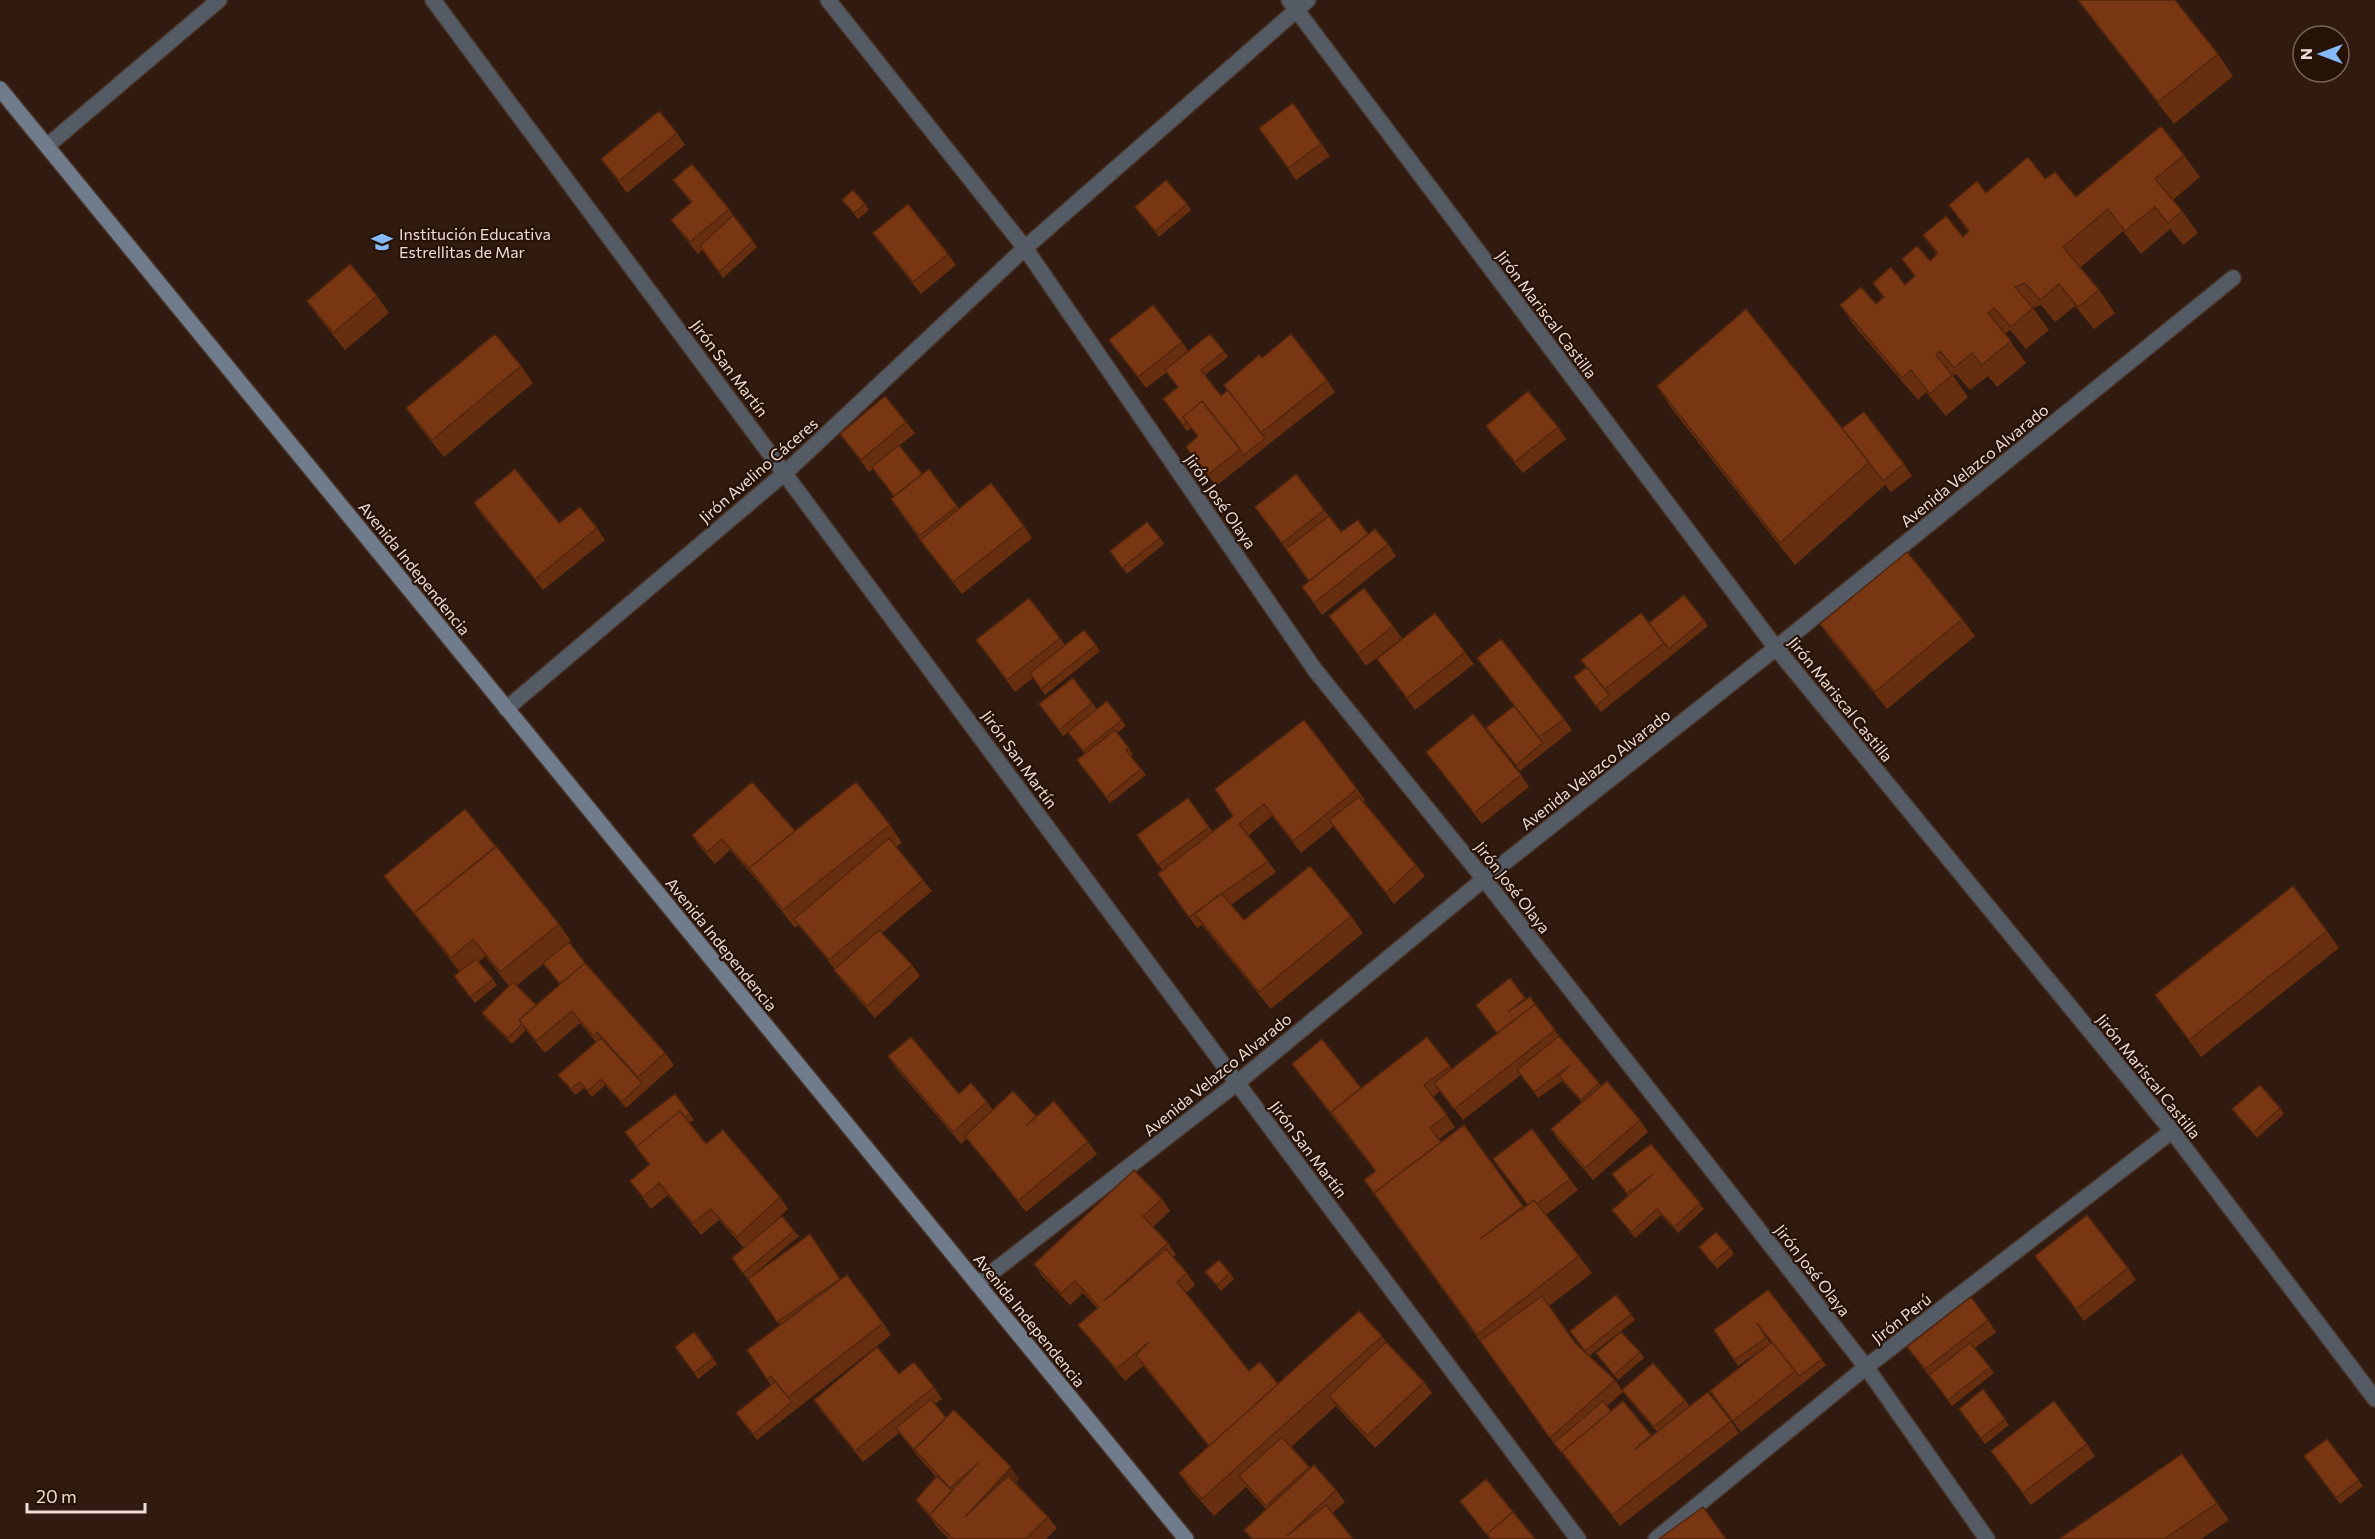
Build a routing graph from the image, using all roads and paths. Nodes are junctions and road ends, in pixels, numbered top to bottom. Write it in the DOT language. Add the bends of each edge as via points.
graph roads {
  1 [pos="219,0"];
  2 [pos="433,0"];
  3 [pos="828,0"];
  4 [pos="1308,0"];
  5 [pos="1292,5"];
  6 [pos="0,89"];
  7 [pos="47,146"];
  8 [pos="1024,248"];
  9 [pos="2233,278"];
  10 [pos="786,472"];
  11 [pos="1776,648"];
  12 [pos="506,709"];
  13 [pos="1484,879"];
  14 [pos="1237,1083"];
  15 [pos="2172,1131"];
  16 [pos="977,1284"];
  17 [pos="1866,1367"];
  18 [pos="2375,1399"];
  19 [pos="1186,1539"];
  20 [pos="1578,1539"];
  21 [pos="1656,1539"];
  22 [pos="1987,1539"];
  1 -- 7 [label="street"];
  2 -- 10 [label="street, Jirón San Martín"];
  3 -- 8 [label="street, Jirón José Olaya"];
  4 -- 5 [label="street, Jirón Avelino Cáceres"];
  5 -- 8 [label="street, Jirón Avelino Cáceres"];
  5 -- 11 [label="street, Jirón Mariscal Castilla"];
  6 -- 7 [label="main road, Avenida Independencia"];
  7 -- 12 [label="main road, Avenida Independencia"];
  8 -- 10 [label="street, Jirón Avelino Cáceres"];
  8 -- 13 [label="street, Jirón José Olaya" via="1315,670"];
  9 -- 11 [label="street, Avenida Velazco Alvarado"];
  10 -- 12 [label="street, Jirón Avelino Cáceres"];
  10 -- 14 [label="street, Jirón San Martín"];
  11 -- 13 [label="street, Avenida Velazco Alvarado"];
  11 -- 15 [label="street, Jirón Mariscal Castilla"];
  12 -- 16 [label="main road, Avenida Independencia"];
  13 -- 14 [label="street, Avenida Velazco Alvarado"];
  13 -- 17 [label="street, Jirón José Olaya"];
  14 -- 16 [label="street, Avenida Velazco Alvarado"];
  14 -- 20 [label="street, Jirón San Martín"];
  15 -- 17 [label="street, Jirón Perú"];
  15 -- 18 [label="street, Jirón Mariscal Castilla"];
  16 -- 19 [label="main road, Avenida Independencia"];
  17 -- 21 [label="street, Jirón Perú"];
  17 -- 22 [label="street, Jirón José Olaya"];
}
